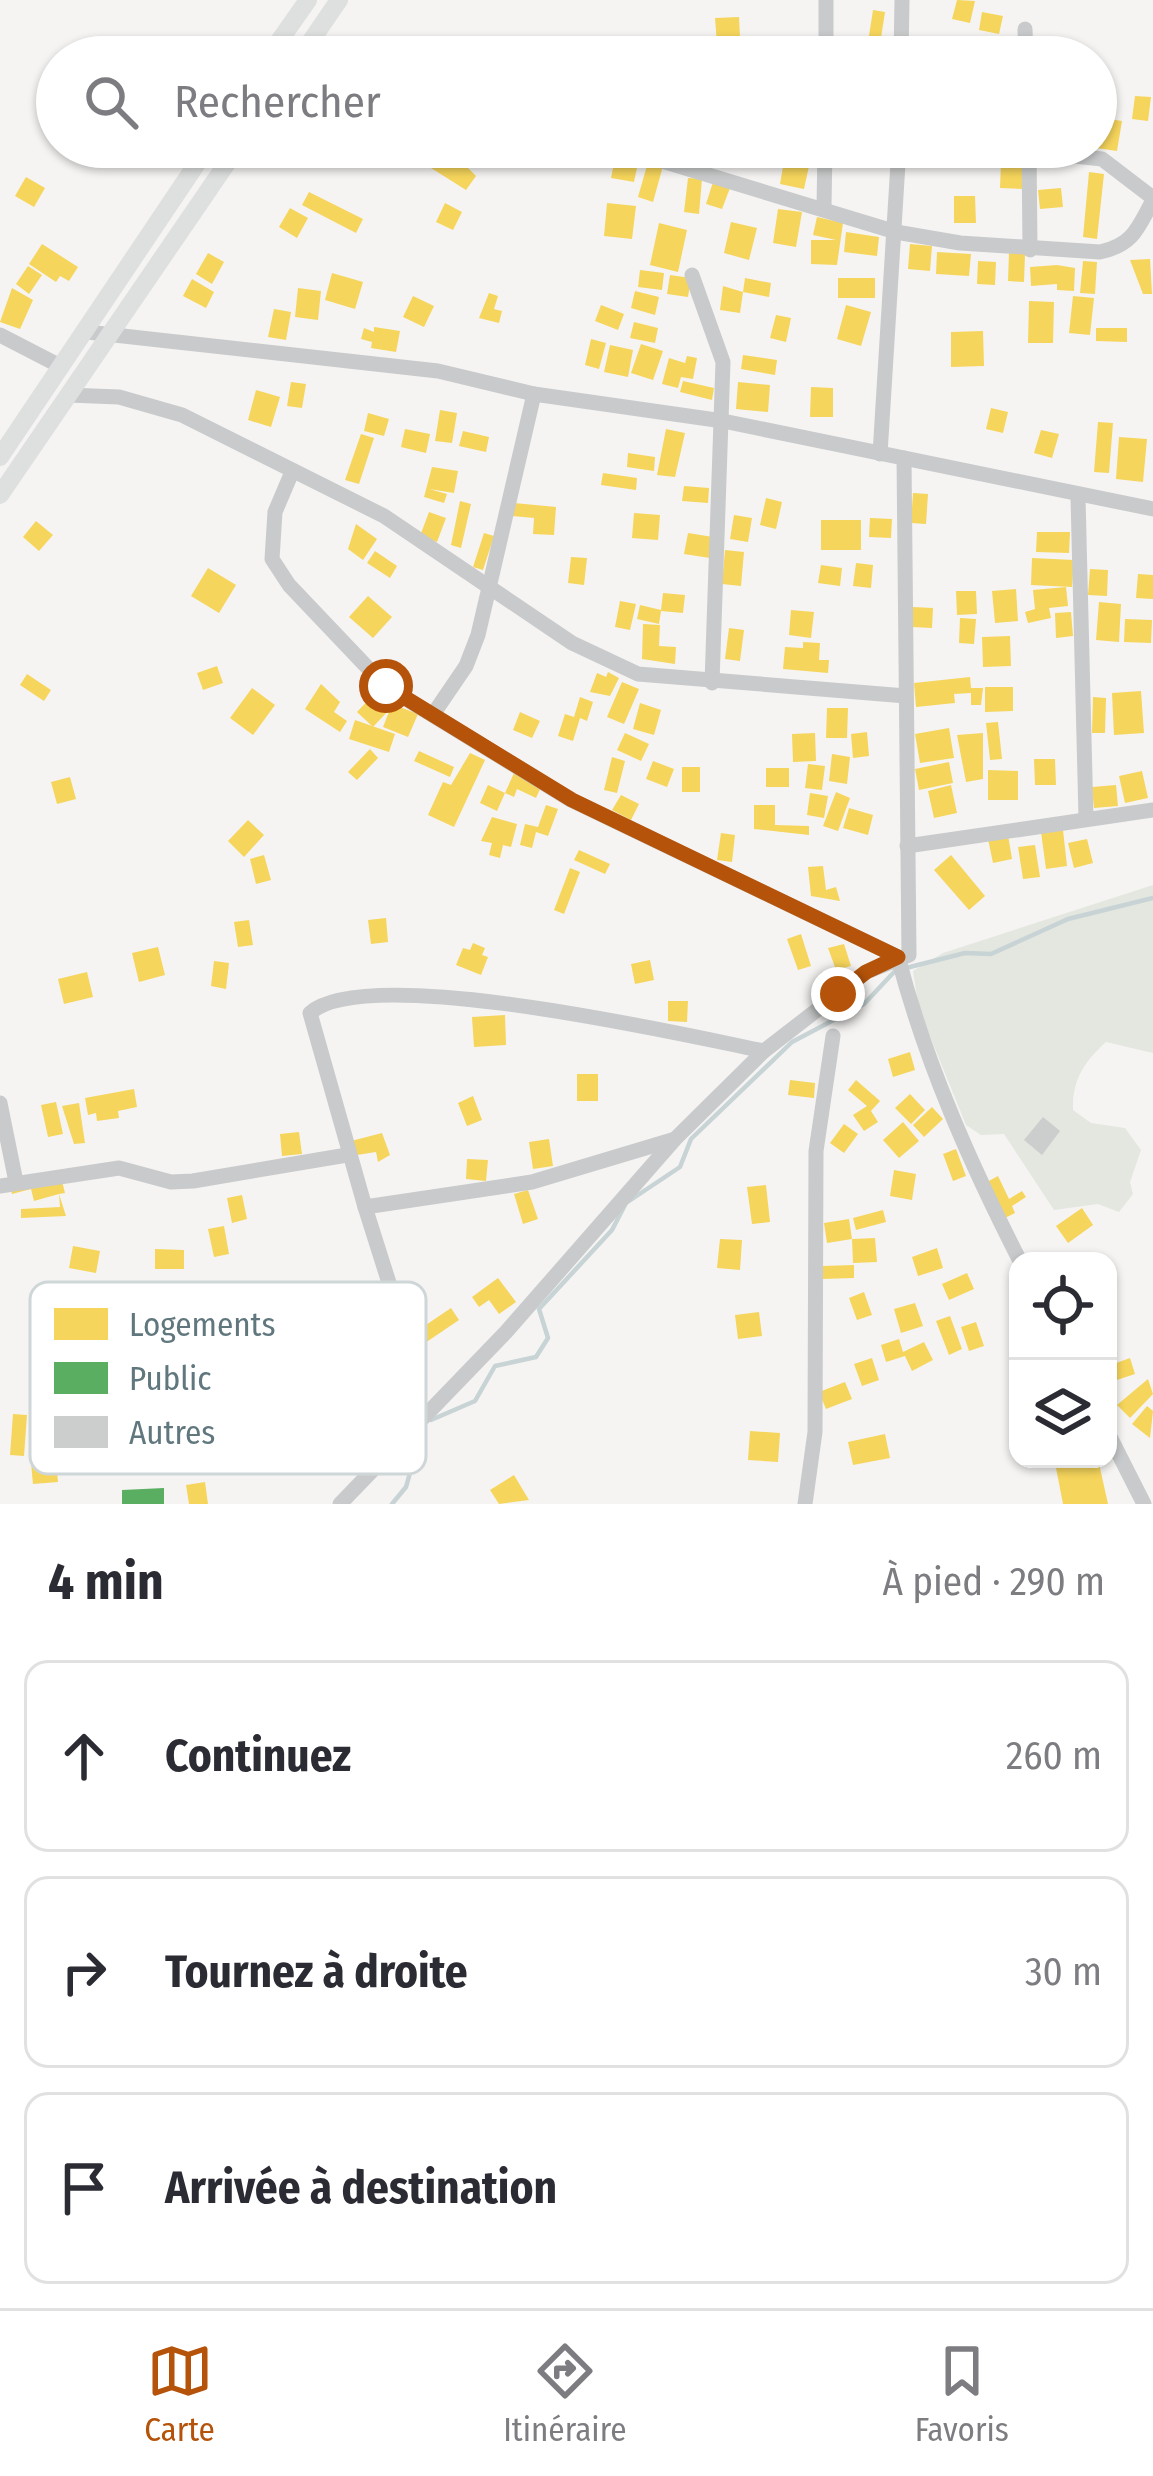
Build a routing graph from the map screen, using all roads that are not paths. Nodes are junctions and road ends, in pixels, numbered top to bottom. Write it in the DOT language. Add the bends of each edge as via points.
graph roads {
  1 [pos="308,0"];
  2 [pos="339,0"];
  3 [pos="826,0"];
  4 [pos="902,0"];
  5 [pos="1025,29"];
  6 [pos="283,36"];
  7 [pos="314,36"];
  8 [pos="826,36"];
  9 [pos="901,36"];
  10 [pos="1025,36"];
  11 [pos="194,168"];
  12 [pos="224,168"];
  13 [pos="689,168"];
  14 [pos="825,168"];
  15 [pos="898,168"];
  16 [pos="1030,168"];
  17 [pos="1113,168"];
  18 [pos="1153,199"];
  19 [pos="824,207"];
  20 [pos="896,232"];
  21 [pos="1030,250"];
  22 [pos="692,274"];
  23 [pos="87,332"];
  24 [pos="110,334"];
  25 [pos="0,335"];
  26 [pos="62,367"];
  27 [pos="534,394"];
  28 [pos="68,395"];
  29 [pos="722,421"];
  30 [pos="880,454"];
  31 [pos="0,457"];
  32 [pos="904,458"];
  33 [pos="292,472"];
  34 [pos="0,495"];
  35 [pos="1078,497"];
  36 [pos="1153,509"];
  37 [pos="486,586"];
  38 [pos="712,683"];
  39 [pos="906,696"];
  40 [pos="434,713"];
  41 [pos="1153,810"];
  42 [pos="1086,818"];
  43 [pos="907,846"];
  44 [pos="898,957"];
  45 [pos="833,1036"];
  46 [pos="764,1051"];
  47 [pos="0,1103"];
  48 [pos="675,1139"];
  49 [pos="347,1155"];
  50 [pos="8,1184"];
  51 [pos="365,1207"];
  52 [pos="1017,1252"];
  53 [pos="389,1282"];
  54 [pos="426,1415"];
  55 [pos="1117,1451"];
  56 [pos="369,1474"];
  57 [pos="340,1504"];
  58 [pos="805,1504"];
  59 [pos="1144,1504"];
  1 -- 6 [label="main road"];
  2 -- 7 [label="main road"];
  3 -- 8 [label="street"];
  4 -- 9 [label="street"];
  5 -- 10 [label="street"];
  11 -- 23 [label="main road"];
  12 -- 24 [label="main road"];
  13 -- 19 [label="street"];
  14 -- 19 [label="street"];
  15 -- 20 [label="street"];
  16 -- 21 [label="street"];
  17 -- 18 [label="street"];
  18 -- 21 [label="street" via="1120,248"];
  19 -- 20 [label="street"];
  20 -- 21 [label="street"];
  20 -- 30 [label="street"];
  22 -- 29 [label="street" via="723,362"];
  23 -- 24 [label="street"];
  23 -- 26 [label="main road"];
  24 -- 27 [label="street" via="438,371"];
  24 -- 28 [label="main road"];
  25 -- 26 [label="street"];
  26 -- 31 [label="main road"];
  27 -- 29 [label="street"];
  27 -- 37 [label="street"];
  28 -- 33 [label="street" via="119,397 182,415"];
  28 -- 34 [label="main road"];
  29 -- 30 [label="street"];
  29 -- 38 [label="street"];
  30 -- 32 [label="street"];
  32 -- 35 [label="street"];
  32 -- 39 [label="street"];
  33 -- 37 [label="street" via="384,516"];
  33 -- 40 [label="street" via="275,512 272,560 361,665"];
  35 -- 36 [label="street"];
  35 -- 42 [label="street"];
  37 -- 38 [label="street" via="572,643 638,674"];
  37 -- 40 [label="street" via="472,652"];
  38 -- 39 [label="street"];
  39 -- 43 [label="street"];
  40 -- 44 [label="street" via="572,800"];
  41 -- 42 [label="street"];
  42 -- 43 [label="street"];
  43 -- 44 [label="street" via="909,956"];
  44 -- 46 [label="street" via="866,972"];
  44 -- 52 [label="street" via="963,1143"];
  45 -- 58 [label="street" via="817,1151 815,1432"];
  46 -- 48 [label="street"];
  46 -- 49 [label="street" via="453,999 409,995 317,1006 309,1020"];
  47 -- 50 [label="street"];
  48 -- 51 [label="street" via="532,1182"];
  48 -- 54 [label="street"];
  49 -- 50 [label="street" via="193,1181 119,1168"];
  49 -- 51 [label="street"];
  51 -- 53 [label="street"];
  55 -- 59 [label="street"];
  56 -- 57 [label="street"];
}
